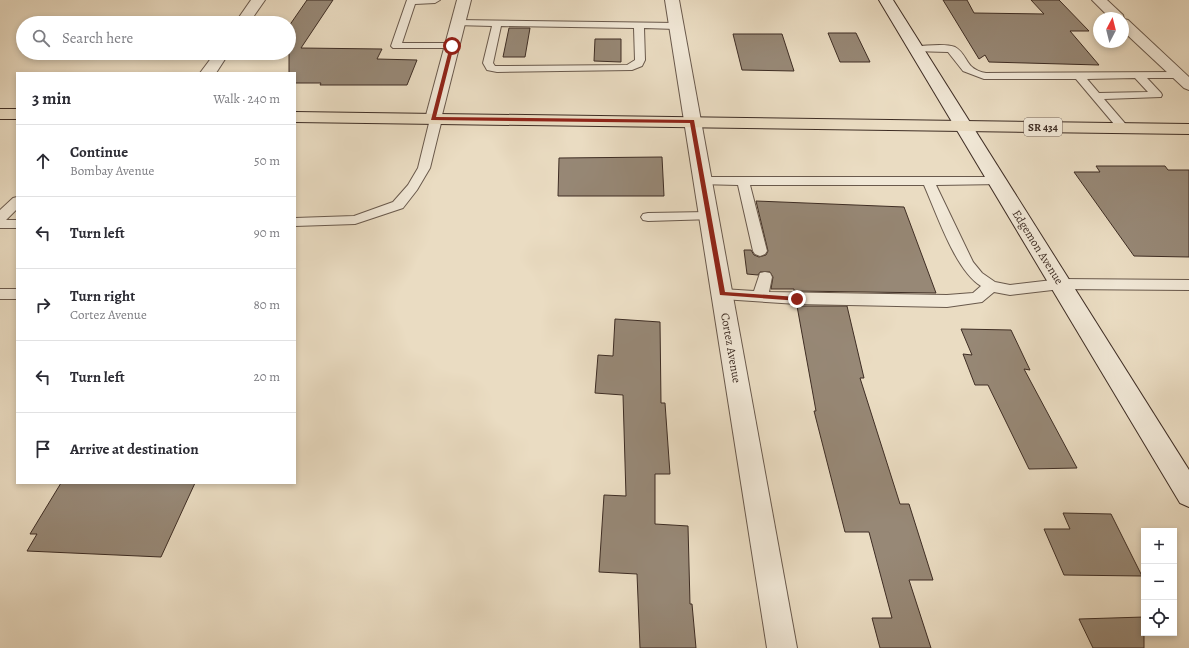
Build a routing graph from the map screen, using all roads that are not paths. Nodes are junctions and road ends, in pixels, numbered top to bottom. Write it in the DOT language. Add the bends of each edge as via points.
graph roads {
  1 [pos="258,0"];
  2 [pos="435,0"];
  3 [pos="464,0"];
  4 [pos="672,0"];
  5 [pos="886,0"];
  6 [pos="1099,0"];
  7 [pos="1112,12"];
  8 [pos="247,16"];
  9 [pos="458,23"];
  10 [pos="498,24"];
  11 [pos="639,26"];
  12 [pos="676,26"];
  13 [pos="1129,29"];
  14 [pos="452,46"];
  15 [pos="916,49"];
  16 [pos="217,60"];
  17 [pos="209,72"];
  18 [pos="1138,75"];
  19 [pos="1079,76"];
  20 [pos="1186,81"];
  21 [pos="1096,96"];
  22 [pos="0,114"];
  23 [pos="16,114"];
  24 [pos="296,117"];
  25 [pos="434,119"];
  26 [pos="692,121"];
  27 [pos="963,126"];
  28 [pos="1123,128"];
  29 [pos="1189,129"];
  30 [pos="702,181"];
  31 [pos="928,181"];
  32 [pos="998,181"];
  33 [pos="743,182"];
  34 [pos="16,202"];
  35 [pos="708,216"];
  36 [pos="648,217"];
  37 [pos="0,218"];
  38 [pos="296,222"];
  39 [pos="0,224"];
  40 [pos="16,224"];
  41 [pos="760,250"];
  42 [pos="765,277"];
  43 [pos="1061,284"];
  44 [pos="1189,285"];
  45 [pos="991,286"];
  46 [pos="0,294"];
  47 [pos="16,294"];
  48 [pos="722,294"];
  49 [pos="760,297"];
  50 [pos="1189,494"];
  51 [pos="782,648"];
  1 -- 8 [label="street"];
  2 -- 14 [label="lane" via="411,1 396,46"];
  3 -- 9 [label="street"];
  4 -- 12 [label="street, Cortez Avenue"];
  5 -- 15 [label="street, Edgemon Avenue"];
  6 -- 7 [label="street"];
  9 -- 10 [label="lane"];
  9 -- 14 [label="street"];
  10 -- 11 [label="lane"];
  10 -- 11 [label="lane" via="488,63 491,68 498,69 628,68 638,64 640,60"];
  11 -- 12 [label="lane"];
  12 -- 26 [label="street, Cortez Avenue"];
  13 -- 20 [label="street"];
  14 -- 25 [label="street"];
  15 -- 19 [label="lane" via="950,49 967,69 986,76"];
  15 -- 27 [label="street, Edgemon Avenue"];
  16 -- 17 [label="street"];
  18 -- 19 [label="lane"];
  18 -- 20 [label="lane"];
  18 -- 21 [label="lane" via="1157,95"];
  19 -- 21 [label="lane"];
  21 -- 28 [label="lane"];
  22 -- 23 [label="main road"];
  24 -- 25 [label="main road, SR 434"];
  25 -- 26 [label="main road, SR 434"];
  25 -- 38 [label="lane" via="424,168 413,188 398,205 354,220"];
  26 -- 27 [label="main road, SR 434"];
  26 -- 30 [label="street, Cortez Avenue"];
  27 -- 28 [label="main road, SR 434"];
  27 -- 32 [label="street, Edgemon Avenue"];
  28 -- 29 [label="main road, SR 434"];
  30 -- 33 [label="lane"];
  30 -- 35 [label="street, Cortez Avenue"];
  31 -- 32 [label="lane"];
  31 -- 33 [label="lane"];
  31 -- 45 [label="lane" via="967,264 977,277"];
  32 -- 43 [label="street, Edgemon Avenue"];
  33 -- 41 [label="lane"];
  34 -- 37 [label="lane"];
  35 -- 36 [label="lane"];
  35 -- 48 [label="street, Cortez Avenue"];
  39 -- 40 [label="lane"];
  42 -- 49 [label="lane"];
  43 -- 44 [label="lane"];
  43 -- 45 [label="lane" via="1010,290"];
  43 -- 50 [label="street, Edgemon Avenue"];
  45 -- 49 [label="lane" via="977,298 947,301"];
  46 -- 47 [label="lane"];
  48 -- 49 [label="lane"];
  48 -- 51 [label="street, Cortez Avenue"];
}
